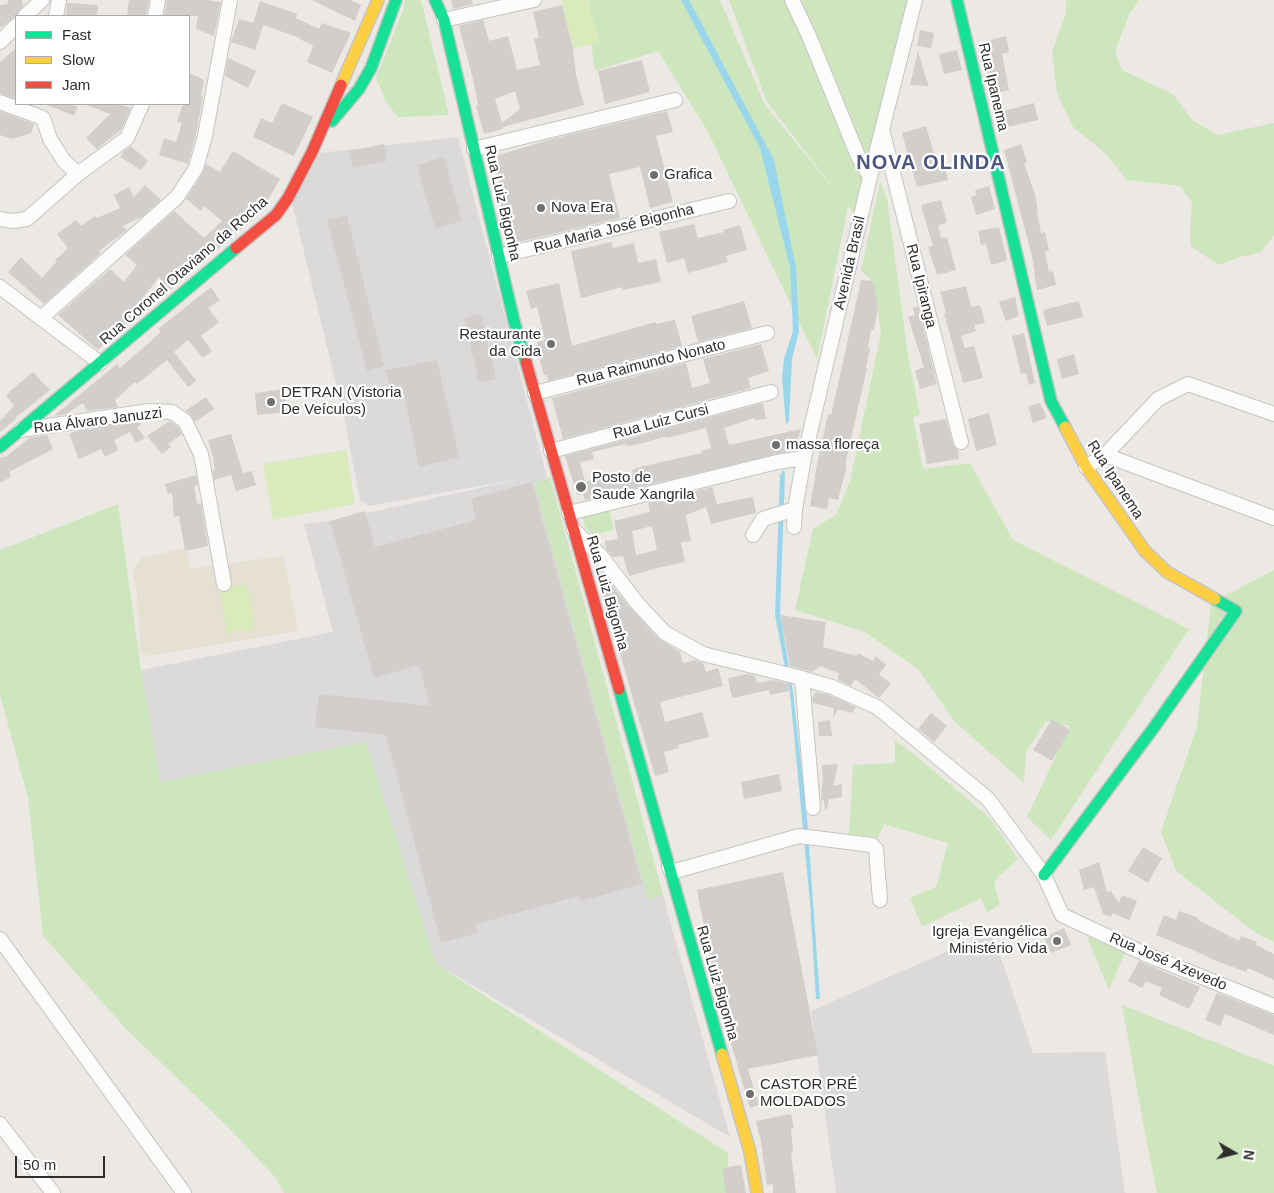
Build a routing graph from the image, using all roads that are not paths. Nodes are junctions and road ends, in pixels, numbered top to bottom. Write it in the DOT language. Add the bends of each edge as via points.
graph roads {
  1 [pos="42,0"];
  2 [pos="59,0"];
  3 [pos="158,0"];
  4 [pos="230,0"];
  5 [pos="378,0"];
  6 [pos="396,0"];
  7 [pos="435,0"];
  8 [pos="534,0"];
  9 [pos="792,0"];
  10 [pos="957,0"];
  11 [pos="913,2"];
  12 [pos="27,15"];
  13 [pos="56,15"];
  14 [pos="155,15"];
  15 [pos="444,20"];
  16 [pos="15,27"];
  17 [pos="0,42"];
  18 [pos="675,100"];
  19 [pos="0,102"];
  20 [pos="142,105"];
  21 [pos="44,111"];
  22 [pos="882,129"];
  23 [pos="321,133"];
  24 [pos="474,149"];
  25 [pos="78,174"];
  26 [pos="870,177"];
  27 [pos="729,201"];
  28 [pos="0,219"];
  29 [pos="499,256"];
  30 [pos="3,293"];
  31 [pos="41,318"];
  32 [pos="767,332"];
  33 [pos="100,363"];
  34 [pos="771,392"];
  35 [pos="535,393"];
  36 [pos="1274,414"];
  37 [pos="20,430"];
  38 [pos="961,442"];
  39 [pos="0,447"];
  40 [pos="551,451"];
  41 [pos="1105,455"];
  42 [pos="804,458"];
  43 [pos="1086,467"];
  44 [pos="792,509"];
  45 [pos="569,513"];
  46 [pos="1274,518"];
  47 [pos="794,527"];
  48 [pos="573,528"];
  49 [pos="753,535"];
  50 [pos="224,584"];
  51 [pos="802,678"];
  52 [pos="813,808"];
  53 [pos="669,867"];
  54 [pos="1044,875"];
  55 [pos="880,900"];
  56 [pos="0,939"];
  57 [pos="1274,1006"];
  58 [pos="0,1124"];
  59 [pos="53,1193"];
  60 [pos="184,1193"];
  61 [pos="757,1193"];
  1 -- 12 [label="street"];
  2 -- 13 [label="street"];
  3 -- 14 [label="street"];
  4 -- 31 [label="street" via="196,168 177,197"];
  5 -- 23 [label="street, Rua Coronel Otaviano da Rocha"];
  6 -- 23 [label="street" via="371,68 340,114"];
  7 -- 15 [label="street, Rua Luiz Bigonha"];
  8 -- 15 [label="street"];
  9 -- 26 [label="street" via="858,156"];
  10 -- 43 [label="street, Rua Ipanema" via="1050,401"];
  11 -- 22 [label="street, Avenida Brasil"];
  15 -- 24 [label="street, Rua Luiz Bigonha"];
  16 -- 17 [label="street"];
  18 -- 24 [label="street"];
  19 -- 21 [label="street"];
  20 -- 25 [label="street" via="127,138"];
  21 -- 25 [label="street" via="50,139"];
  22 -- 26 [label="street, Avenida Brasil"];
  22 -- 38 [label="street, Rua Ipiranga"];
  23 -- 33 [label="street, Rua Coronel Otaviano da Rocha" via="276,215"];
  24 -- 29 [label="street, Rua Luiz Bigonha"];
  25 -- 28 [label="street" via="27,219 13,222"];
  26 -- 42 [label="street, Avenida Brasil"];
  27 -- 29 [label="street, Rua Maria José Bigonha"];
  29 -- 35 [label="street, Rua Luiz Bigonha"];
  30 -- 31 [label="street"];
  31 -- 33 [label="street"];
  32 -- 35 [label="street, Rua Raimundo Nonato"];
  33 -- 37 [label="street, Rua Coronel Otaviano da Rocha"];
  34 -- 40 [label="street, Rua Luiz Cursi"];
  35 -- 40 [label="street, Rua Luiz Bigonha"];
  36 -- 41 [label="street" via="1188,384 1158,399"];
  37 -- 39 [label="street, Rua Coronel Otaviano da Rocha"];
  37 -- 50 [label="street, Rua Álvaro Januzzi" via="149,412 172,412 185,421 201,454"];
  40 -- 45 [label="street, Rua Luiz Bigonha"];
  41 -- 43 [label="street"];
  41 -- 46 [label="street"];
  42 -- 44 [label="street, Avenida Brasil"];
  42 -- 45 [label="street"];
  43 -- 54 [label="street, Rua Ipanema" via="1145,551 1167,572 1236,611"];
  44 -- 47 [label="street, Avenida Brasil"];
  44 -- 49 [label="street" via="763,519"];
  45 -- 48 [label="street, Rua Luiz Bigonha"];
  48 -- 51 [label="street" via="601,556 665,633 703,654"];
  48 -- 53 [label="street, Rua Luiz Bigonha"];
  51 -- 52 [label="street"];
  51 -- 54 [label="street" via="877,707 988,799"];
  53 -- 55 [label="street" via="672,872 799,836 875,846"];
  53 -- 61 [label="street, Rua Luiz Bigonha" via="750,1152"];
  54 -- 57 [label="street, Rua José Azevedo" via="1062,915 1145,954"];
  56 -- 60 [label="street"];
  58 -- 59 [label="street"];
}
